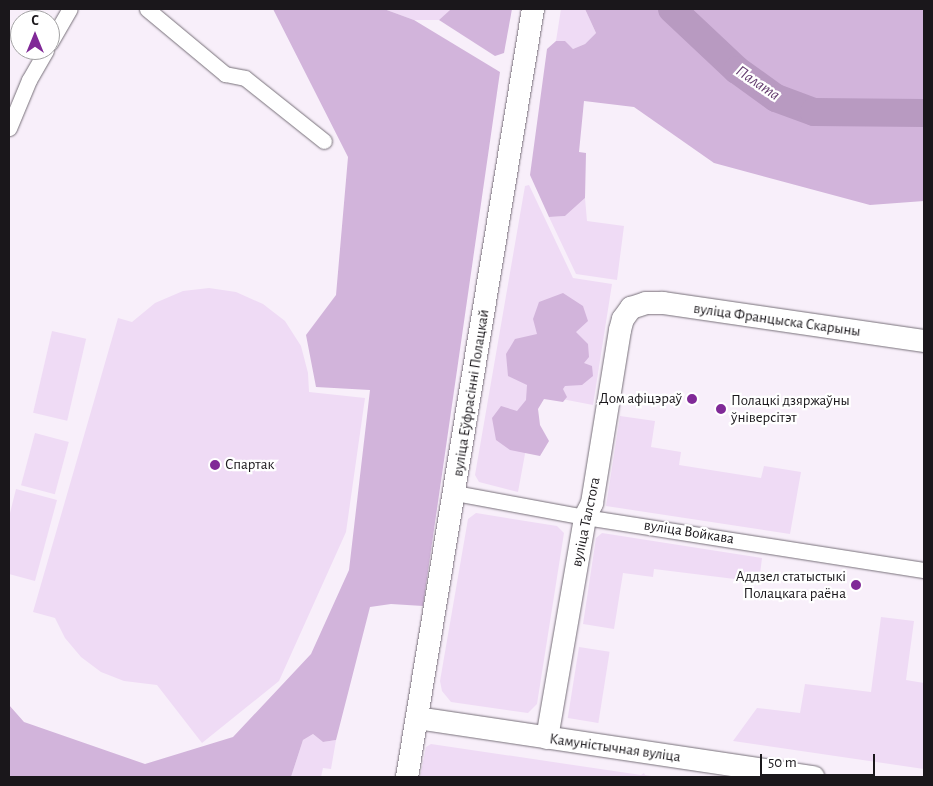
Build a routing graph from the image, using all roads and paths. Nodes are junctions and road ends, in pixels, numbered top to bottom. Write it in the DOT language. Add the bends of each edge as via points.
graph roads {
  1 [pos="70,9"];
  2 [pos="147,9"];
  3 [pos="533,9"];
  4 [pos="60,26"];
  5 [pos="40,60"];
  6 [pos="9,128"];
  7 [pos="324,141"];
  8 [pos="631,308"];
  9 [pos="924,341"];
  10 [pos="455,494"];
  11 [pos="585,517"];
  12 [pos="924,570"];
  13 [pos="417,718"];
  14 [pos="546,738"];
  15 [pos="407,777"];
  16 [pos="814,777"];
  1 -- 4 [label="street"];
  2 -- 7 [label="street" via="224,74 245,78"];
  3 -- 10 [label="main road, вуліца Еўфрасінні Полацкай"];
  5 -- 6 [label="street"];
  8 -- 9 [label="main road, вуліца Францыска Скарыны" via="646,303 663,303"];
  8 -- 11 [label="main road, вуліца Талстога" via="620,330 592,503"];
  10 -- 11 [label="street, вуліца Войкава"];
  10 -- 13 [label="main road, вуліца Еўфрасінні Полацкай"];
  11 -- 12 [label="street, вуліца Войкава"];
  11 -- 14 [label="main road, вуліца Талстога"];
  13 -- 14 [label="main road, Камуністычная вуліца"];
  13 -- 15 [label="main road, вуліца Еўфрасінні Полацкай"];
  14 -- 16 [label="main road, Камуністычная вуліца"];
}
